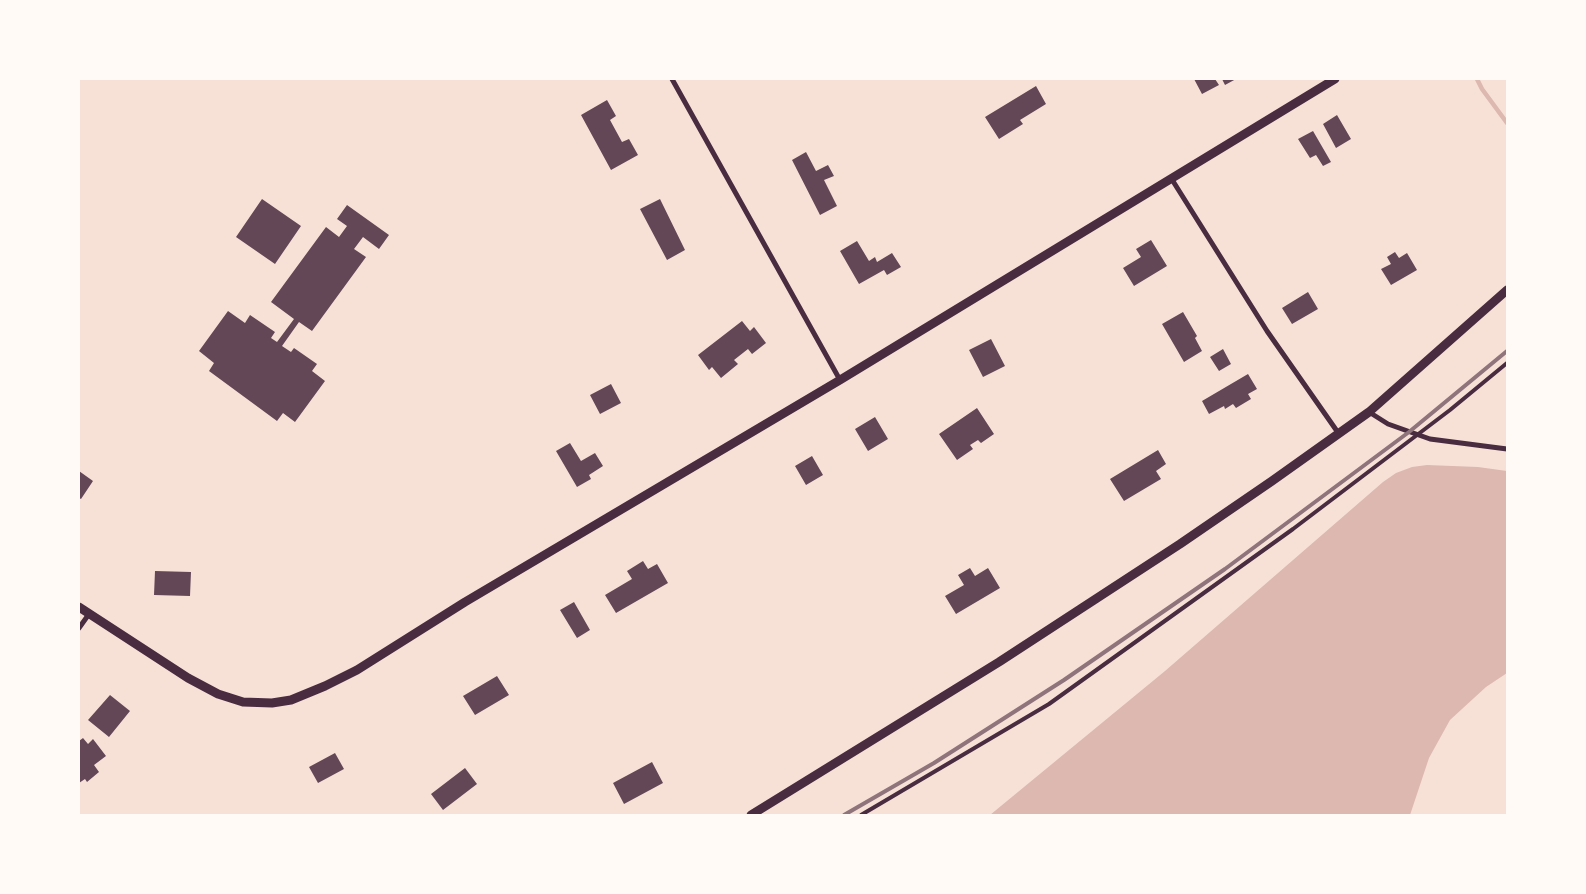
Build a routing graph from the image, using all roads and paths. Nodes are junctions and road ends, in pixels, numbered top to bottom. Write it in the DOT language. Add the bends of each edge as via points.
graph roads {
  1 [pos="672,79"];
  2 [pos="1335,79"];
  3 [pos="1171,178"];
  4 [pos="1507,290"];
  5 [pos="1507,362"];
  6 [pos="840,380"];
  7 [pos="1369,412"];
  8 [pos="1339,434"];
  9 [pos="1417,435"];
  10 [pos="1507,449"];
  11 [pos="79,607"];
  12 [pos="89,614"];
  13 [pos="79,628"];
  14 [pos="751,815"];
  15 [pos="861,815"];
  1 -- 6 [label="street"];
  2 -- 3 [label="street"];
  3 -- 6 [label="street"];
  3 -- 8 [label="street" via="1266,331"];
  4 -- 7 [label="street"];
  5 -- 9 [label="lane"];
  6 -- 12 [label="street" via="356,670 291,700 243,702 218,694"];
  7 -- 8 [label="street"];
  7 -- 9 [label="street" via="1388,424"];
  8 -- 14 [label="street" via="1180,544 999,662"];
  9 -- 10 [label="street"];
  9 -- 15 [label="lane" via="1293,529 1049,704"];
  11 -- 12 [label="street"];
  12 -- 13 [label="street"];
}
